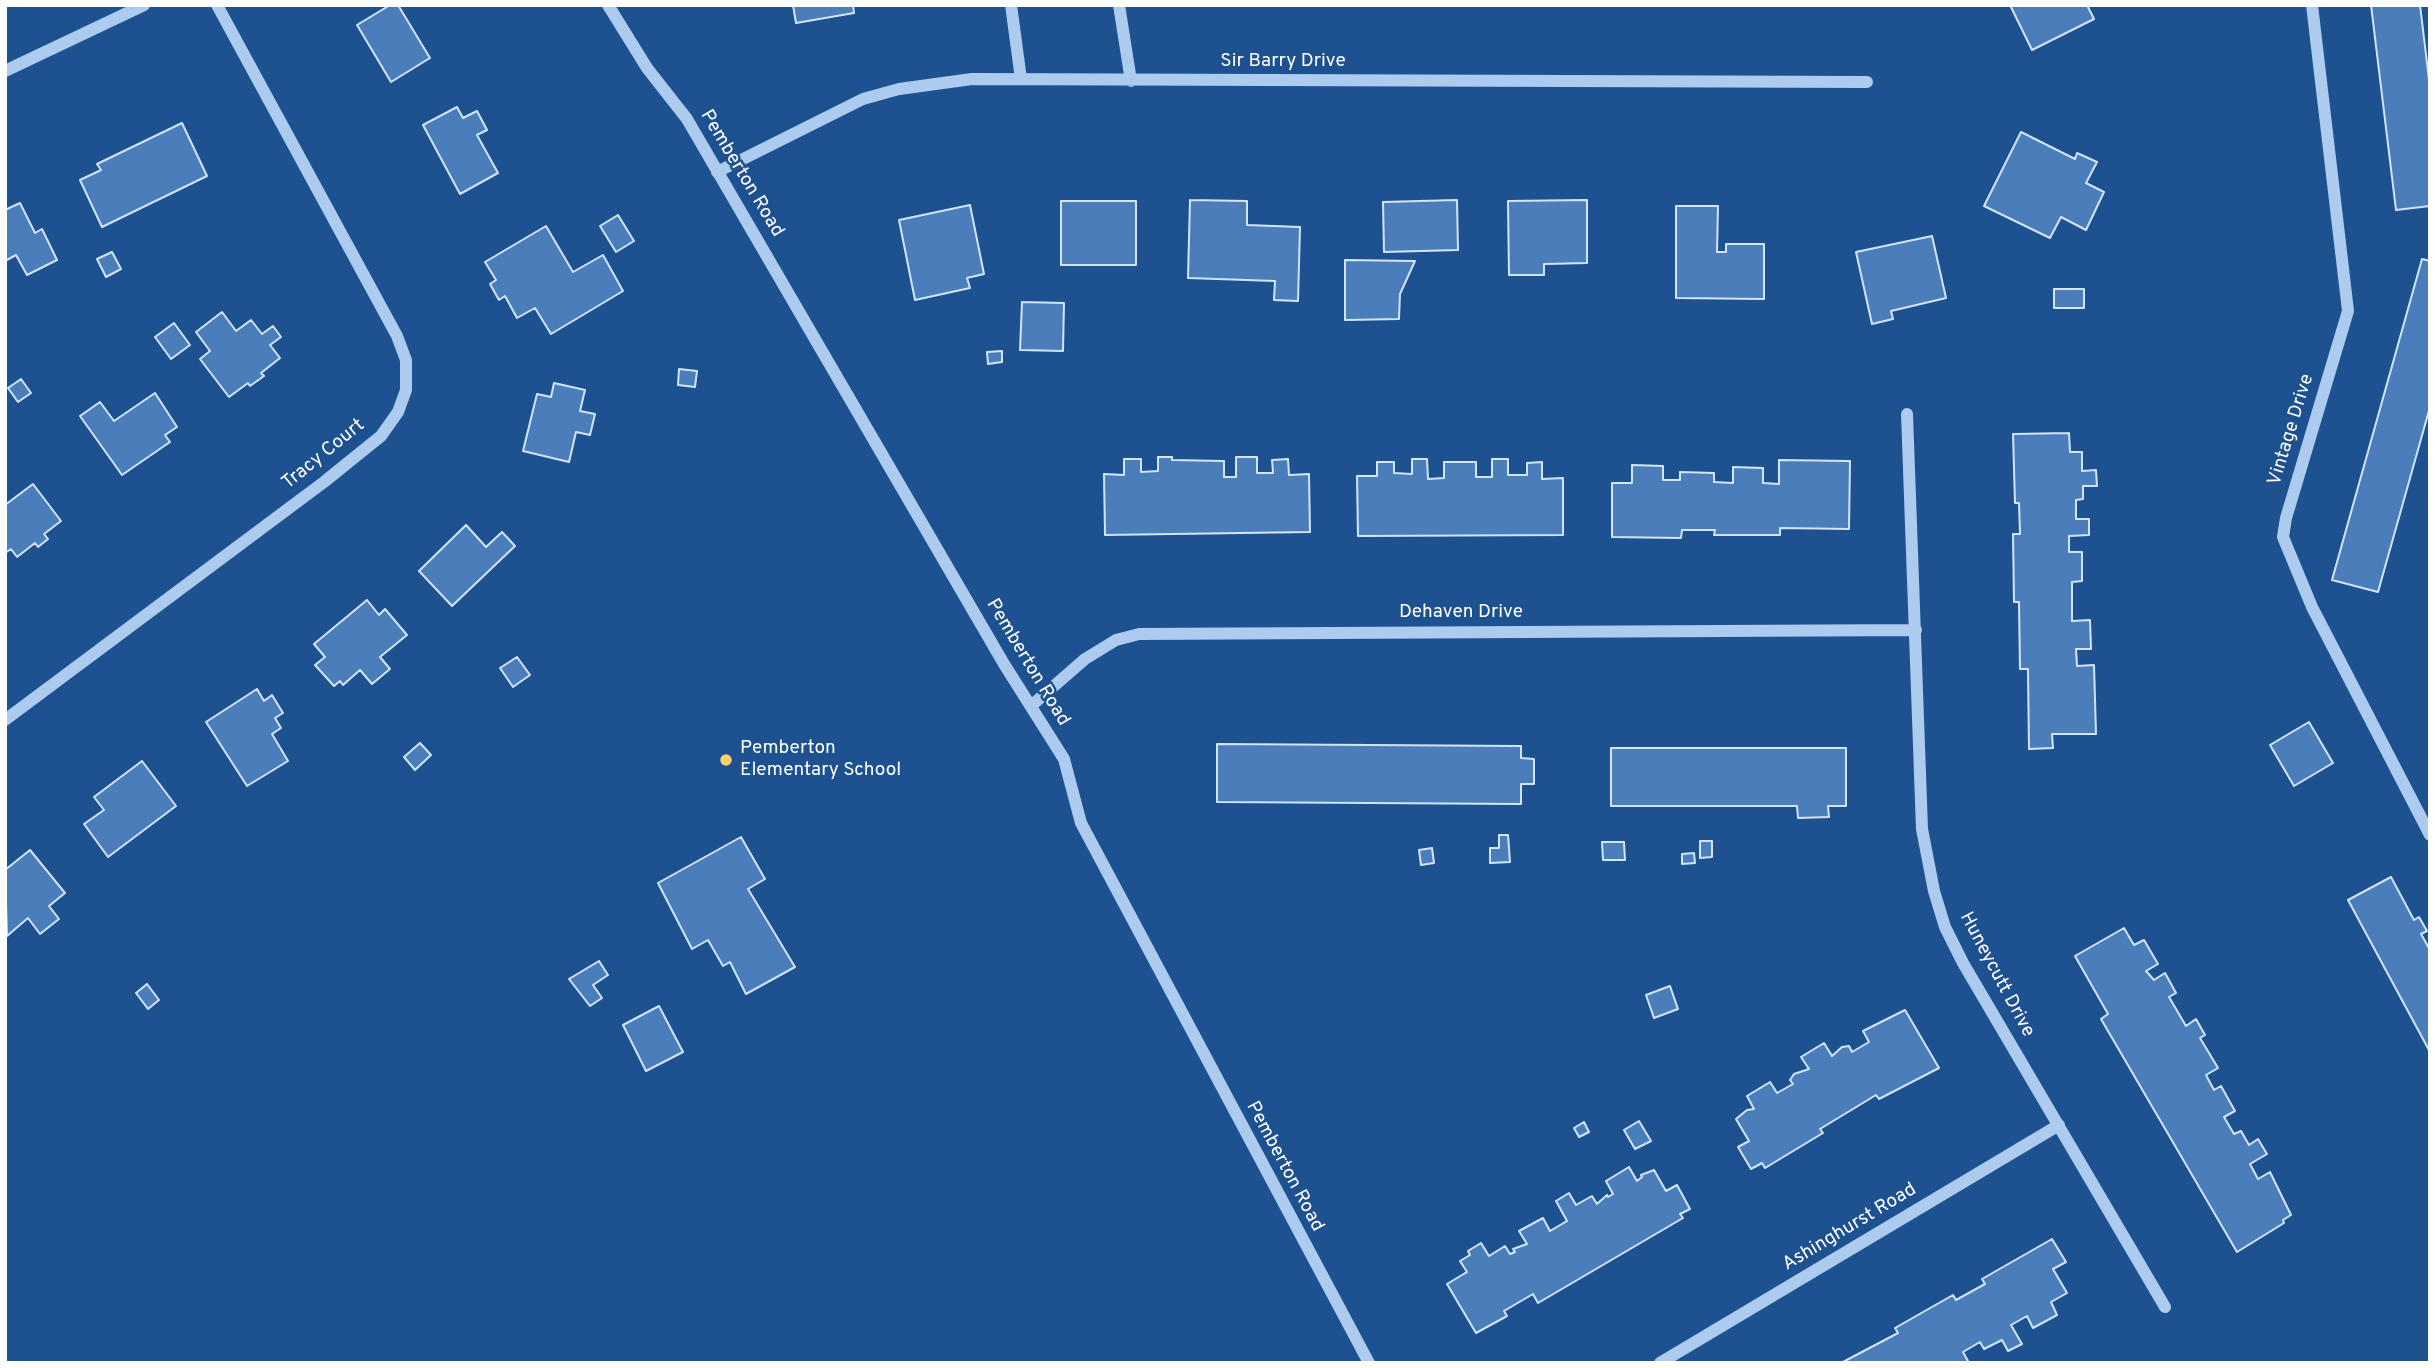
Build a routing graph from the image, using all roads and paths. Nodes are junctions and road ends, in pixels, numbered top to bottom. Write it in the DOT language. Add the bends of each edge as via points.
graph roads {
  1 [pos="144,5"];
  2 [pos="218,5"];
  3 [pos="608,5"];
  4 [pos="1011,5"];
  5 [pos="1119,5"];
  6 [pos="2312,5"];
  7 [pos="5,71"];
  8 [pos="1021,79"];
  9 [pos="1131,81"];
  10 [pos="1867,82"];
  11 [pos="717,172"];
  12 [pos="1907,414"];
  13 [pos="1916,630"];
  14 [pos="1031,706"];
  15 [pos="5,720"];
  16 [pos="2426,817"];
  17 [pos="2430,835"];
  18 [pos="2059,1125"];
  19 [pos="2165,1307"];
  20 [pos="1369,1363"];
  21 [pos="1660,1363"];
  1 -- 7 [label="street"];
  2 -- 15 [label="street, Tracy Court" via="397,336 406,360 406,390 380,436"];
  3 -- 11 [label="street, Pemberton Road" via="647,68 687,119"];
  4 -- 8 [label="street"];
  5 -- 9 [label="street"];
  6 -- 16 [label="street, Vintage Drive" via="2348,312 2283,537 2312,607"];
  8 -- 9 [label="street, Sir Barry Drive"];
  8 -- 11 [label="street, Sir Barry Drive" via="972,79 898,89 863,99"];
  9 -- 10 [label="street, Sir Barry Drive"];
  11 -- 14 [label="street, Pemberton Road"];
  12 -- 13 [label="street, Huneycutt Drive"];
  13 -- 14 [label="street, Dehaven Drive" via="1139,634 1116,640 1085,659"];
  13 -- 18 [label="street, Huneycutt Drive" via="1922,828 1934,891 1963,963"];
  14 -- 20 [label="street, Pemberton Road" via="1064,759 1081,823"];
  16 -- 17 [label="street, Vintage Drive"];
  18 -- 19 [label="street, Huneycutt Drive"];
  18 -- 21 [label="street, Ashinghurst Road"];
}
